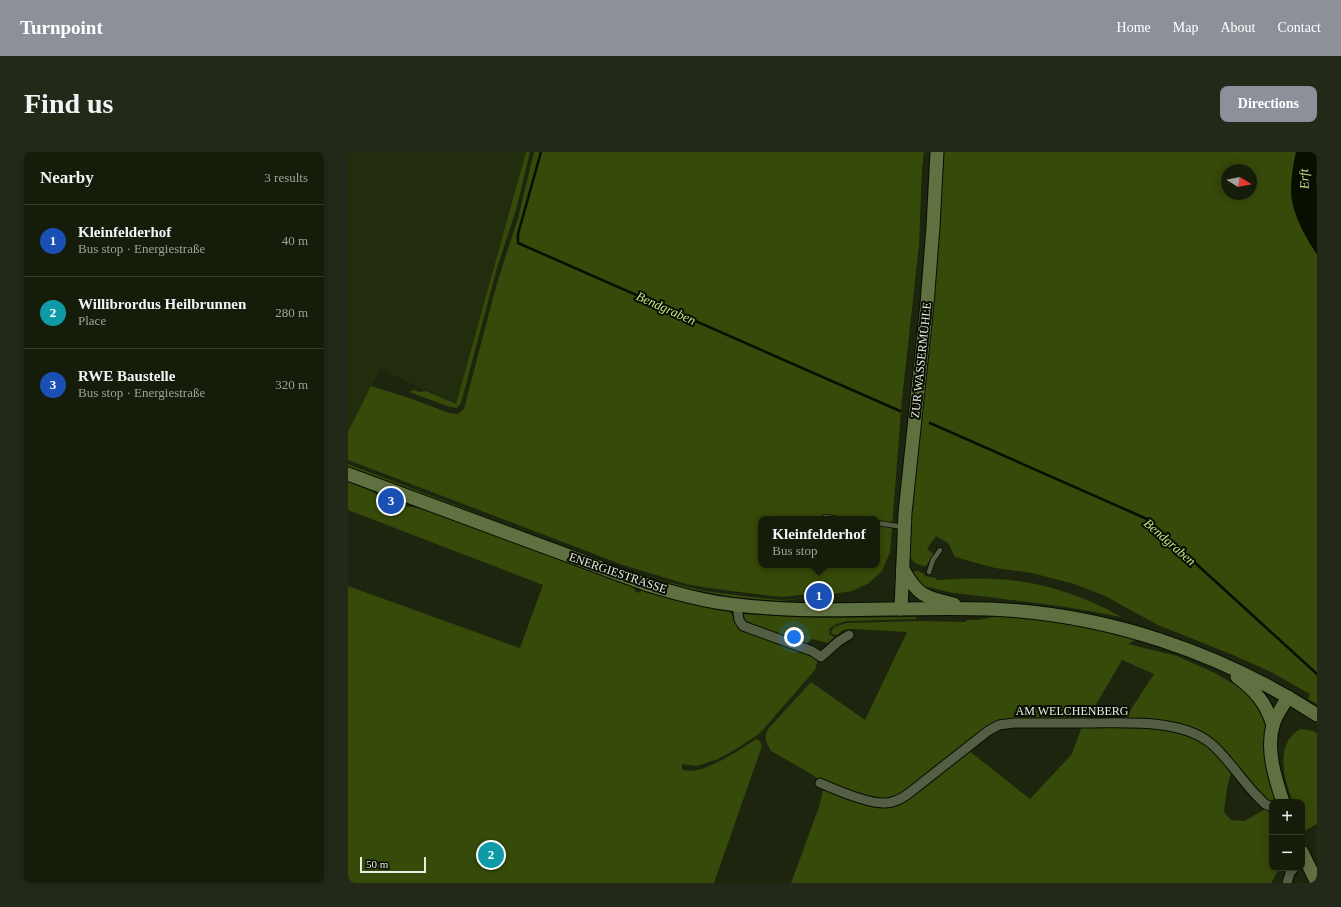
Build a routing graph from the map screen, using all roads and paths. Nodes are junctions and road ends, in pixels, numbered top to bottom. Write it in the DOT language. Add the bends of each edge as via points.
graph roads {
  1 [pos="937,152"];
  2 [pos="348,474"];
  3 [pos="880,524"];
  4 [pos="904,527"];
  5 [pos="940,550"];
  6 [pos="902,567"];
  7 [pos="929,572"];
  8 [pos="737,605"];
  9 [pos="901,609"];
  10 [pos="988,609"];
  11 [pos="849,635"];
  12 [pos="1217,662"];
  13 [pos="1288,698"];
  14 [pos="1317,715"];
  15 [pos="1273,726"];
  16 [pos="820,783"];
  17 [pos="1282,799"];
  18 [pos="1269,806"];
  19 [pos="1305,860"];
  20 [pos="1292,871"];
  21 [pos="1287,883"];
  22 [pos="1317,883"];
  1 -- 4 [label="main road, ZUR WASSERMÜHLE" via="928,289"];
  2 -- 8 [label="main road, ENERGIESTRASSE" via="645,584 692,597"];
  3 -- 4 [label="lane"];
  4 -- 6 [label="main road, ZUR WASSERMÜHLE"];
  5 -- 7 [label="lane"];
  6 -- 9 [label="main road, ZUR WASSERMÜHLE"];
  6 -- 10 [label="main road" via="912,584 924,595 946,602"];
  8 -- 9 [label="main road, ENERGIESTRASSE" via="796,610"];
  8 -- 11 [label="street" via="739,620 743,626 812,651 821,657"];
  9 -- 10 [label="main road, ENERGIESTRASSE"];
  10 -- 12 [label="main road" via="1053,615 1144,633"];
  12 -- 13 [label="main road"];
  12 -- 15 [label="main road" via="1257,694"];
  13 -- 14 [label="main road"];
  13 -- 15 [label="main road"];
  15 -- 17 [label="main road" via="1272,760"];
  16 -- 18 [label="street, AM WELCHENBERG" via="865,800 890,802 908,794 984,734 1003,724 1140,723 1180,729 1204,738"];
  19 -- 22 [label="main road"];
  20 -- 21 [label="street"];
}
